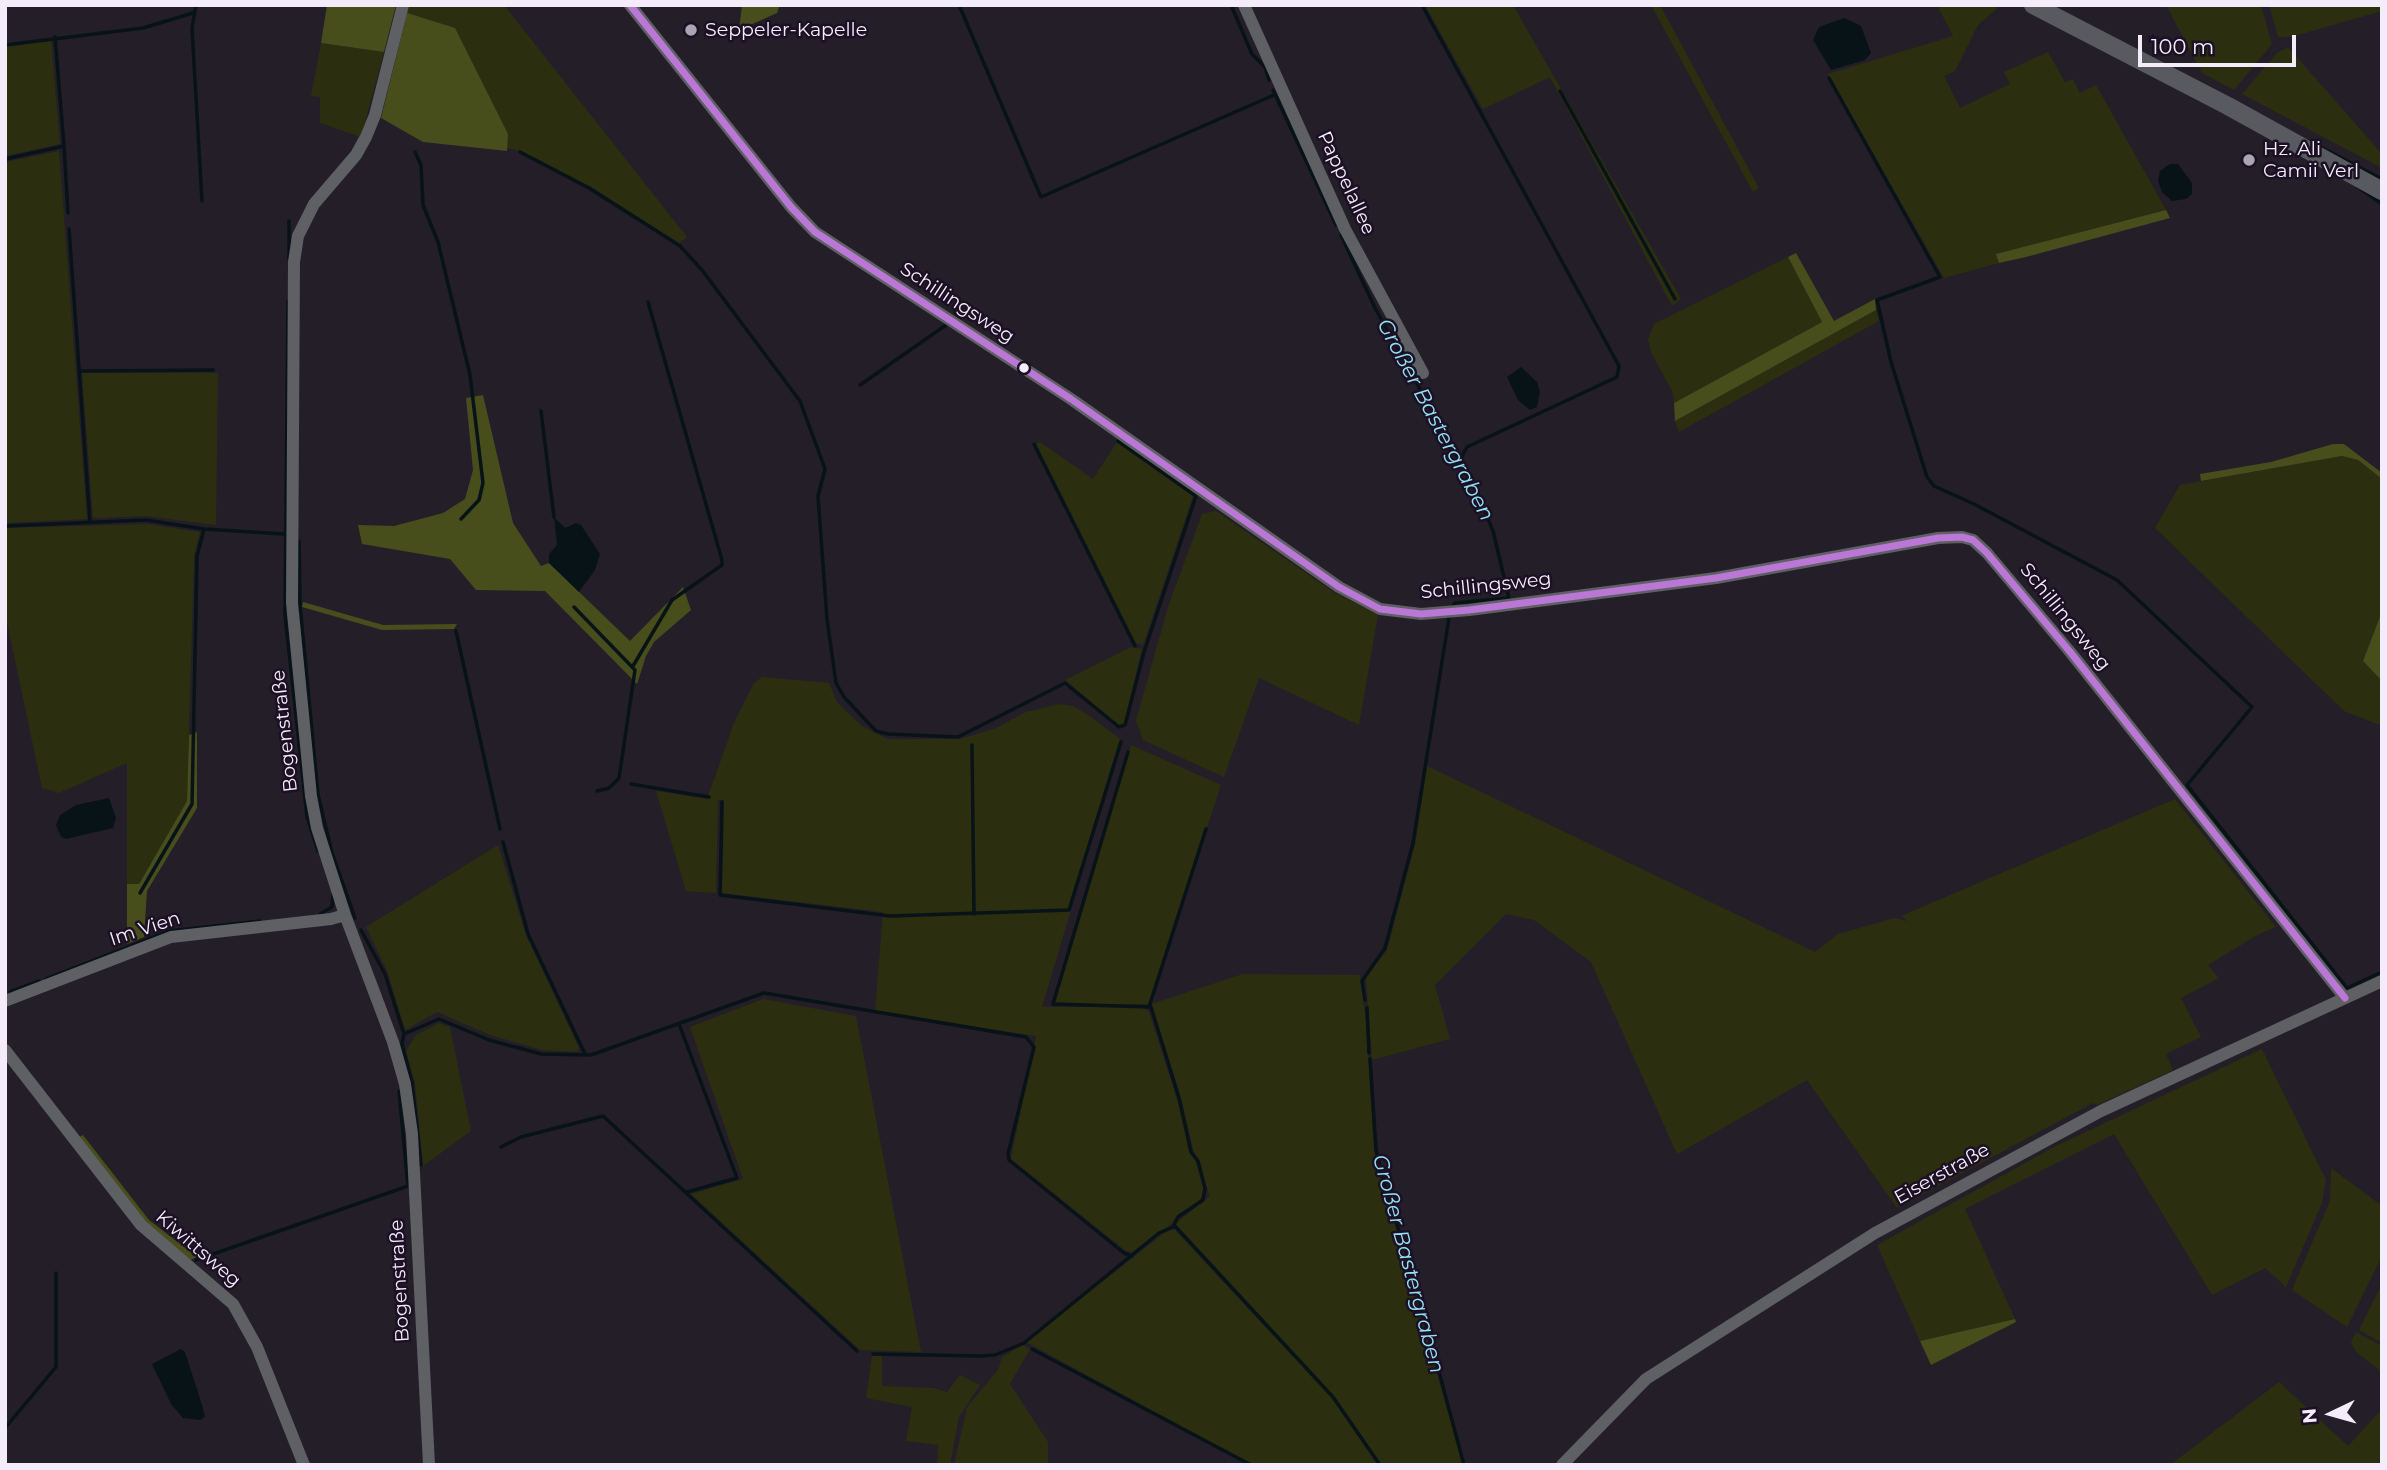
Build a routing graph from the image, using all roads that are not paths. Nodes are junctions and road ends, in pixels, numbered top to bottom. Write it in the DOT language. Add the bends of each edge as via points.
graph roads {
  1 [pos="402,5"];
  2 [pos="630,5"];
  3 [pos="1244,5"];
  4 [pos="2033,5"];
  5 [pos="2382,191"];
  6 [pos="1423,373"];
  7 [pos="345,915"];
  8 [pos="2382,981"];
  9 [pos="2345,998"];
  10 [pos="5,1001"];
  11 [pos="5,1050"];
  12 [pos="304,1465"];
  13 [pos="429,1465"];
  14 [pos="1562,1465"];
  1 -- 7 [label="street, Bogenstraße" via="366,137 306,217 294,262 292,603 311,796"];
  2 -- 9 [label="street, Schillingsweg" via="815,232 1071,399 1339,587 1380,608 1421,614 1469,610 1716,578 1938,538 1973,540 2071,653"];
  3 -- 6 [label="street, Pappelallee" via="1345,229"];
  4 -- 5 [label="street"];
  7 -- 10 [label="street, Im Vien" via="171,937"];
  7 -- 13 [label="street, Bogenstraße" via="405,1084 412,1134"];
  8 -- 9 [label="street, Eiserstraße"];
  9 -- 14 [label="street, Eiserstraße" via="2101,1111 1875,1233 1646,1379"];
  11 -- 12 [label="street, Kiwittsweg" via="141,1225 233,1304 257,1346"];
}
